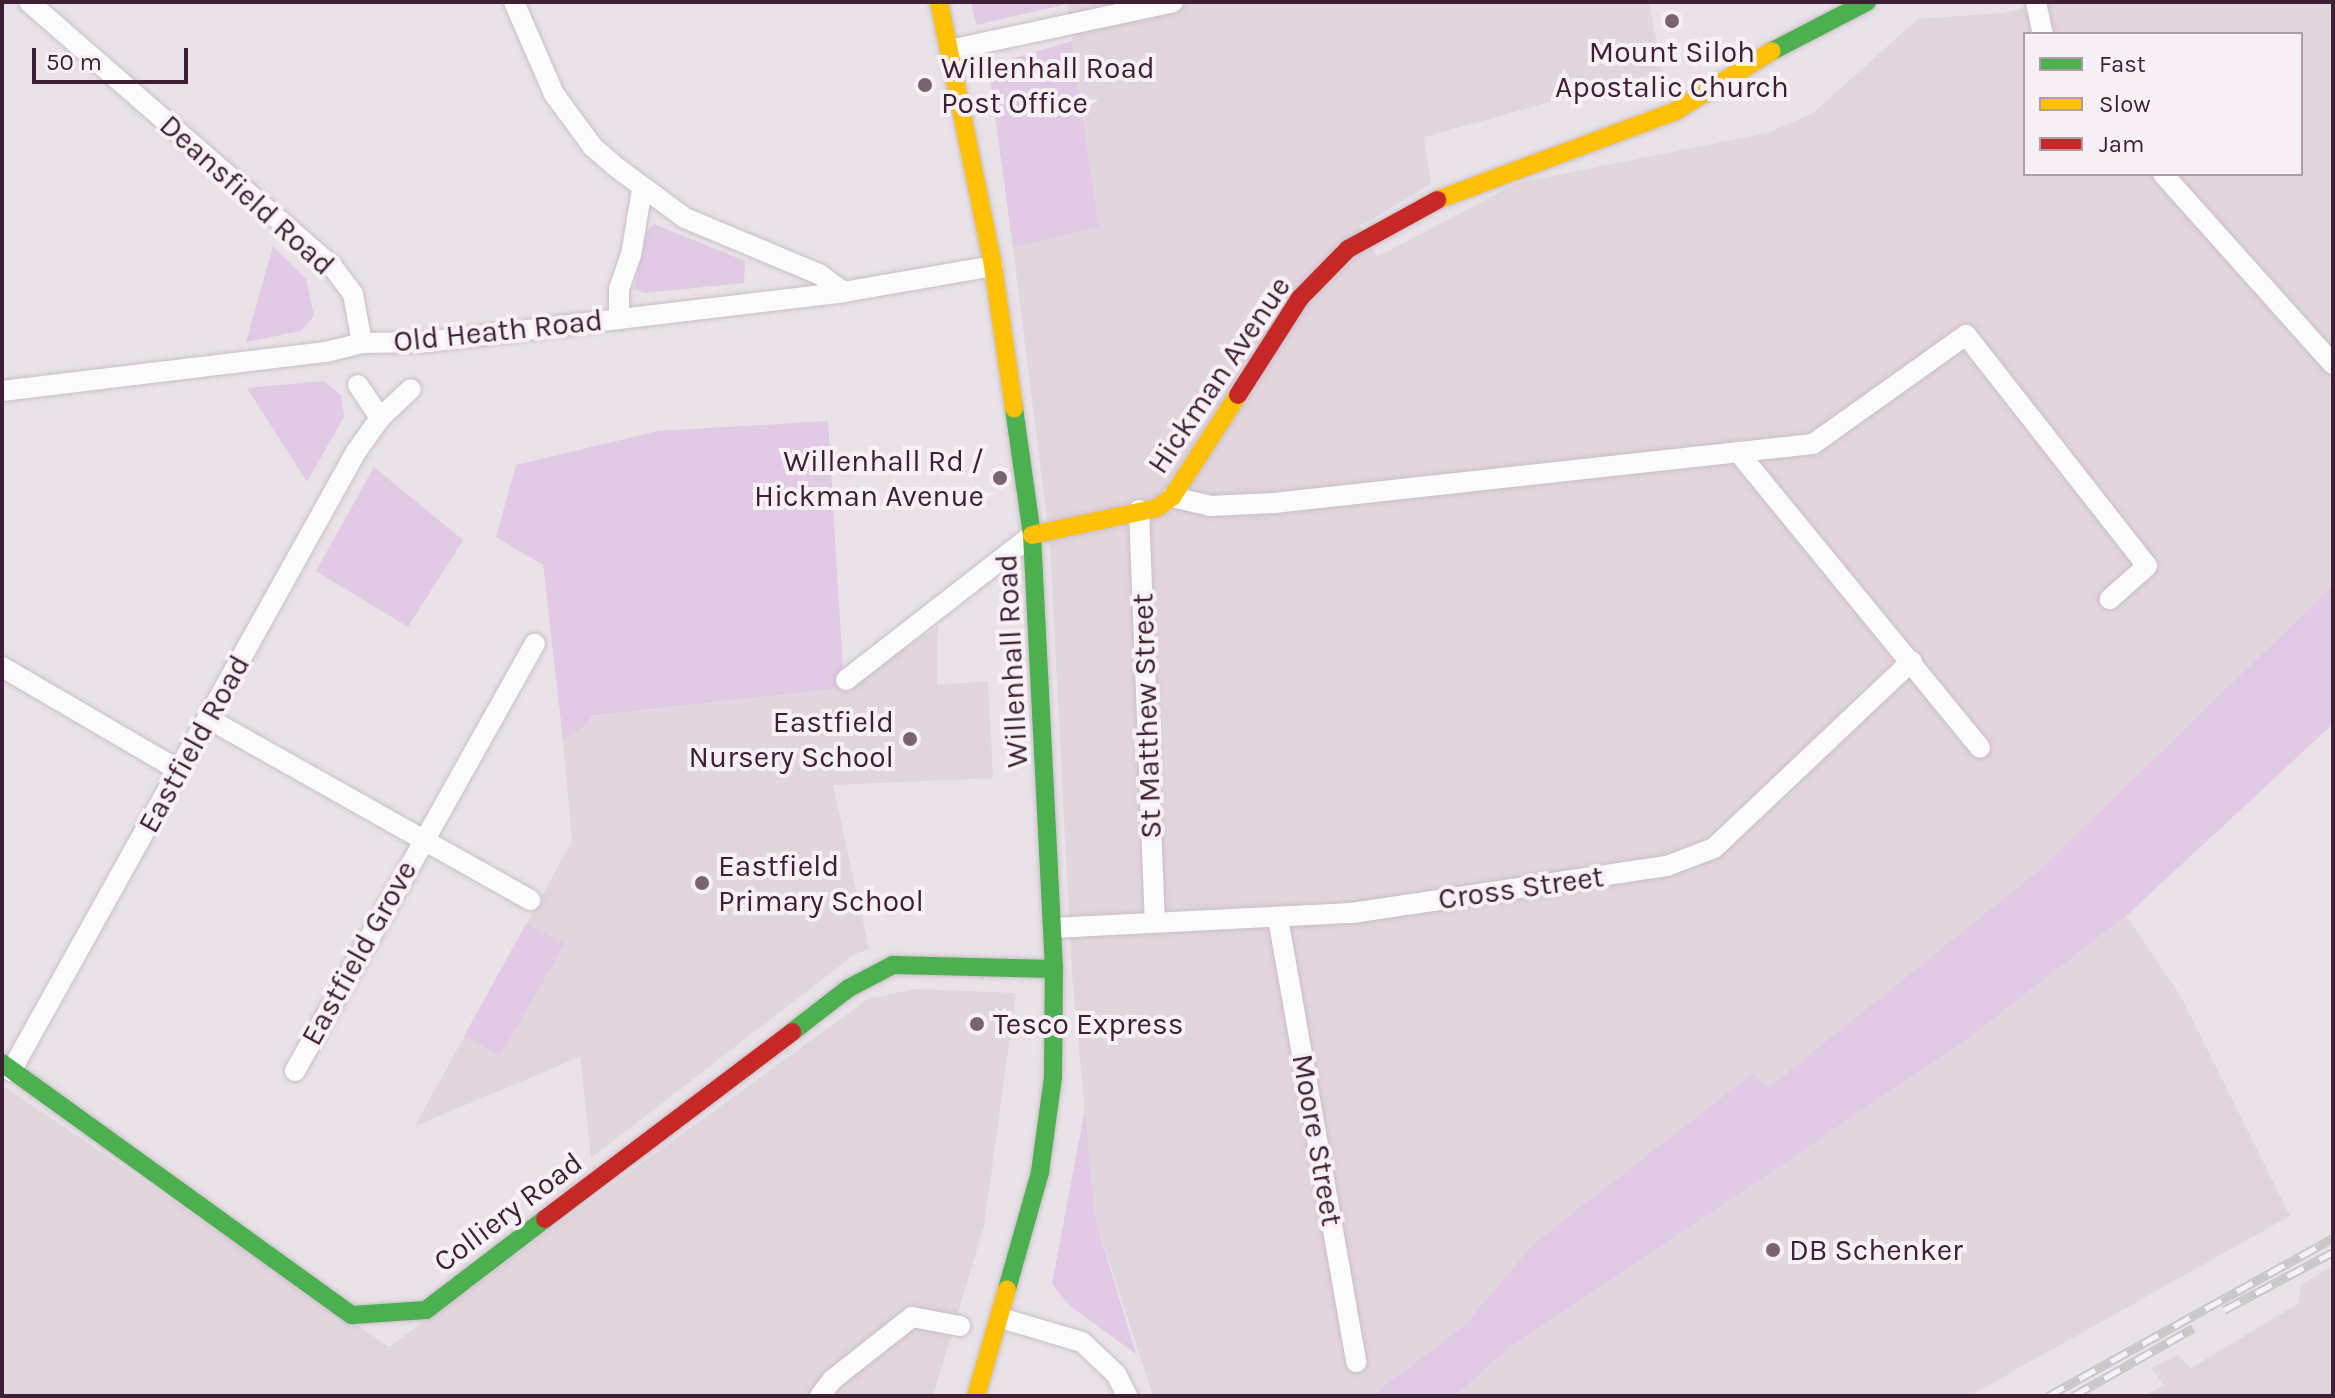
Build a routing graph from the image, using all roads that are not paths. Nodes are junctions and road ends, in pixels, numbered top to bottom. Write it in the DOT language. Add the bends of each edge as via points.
graph roads {
  1 [pos="29,2"];
  2 [pos="514,2"];
  3 [pos="939,2"];
  4 [pos="1173,2"];
  5 [pos="1867,2"];
  6 [pos="2036,2"];
  7 [pos="2043,32"];
  8 [pos="950,50"];
  9 [pos="2165,176"];
  10 [pos="642,189"];
  11 [pos="993,266"];
  12 [pos="844,292"];
  13 [pos="619,319"];
  14 [pos="362,343"];
  15 [pos="2333,364"];
  16 [pos="358,385"];
  17 [pos="411,389"];
  18 [pos="2,391"];
  19 [pos="380,418"];
  20 [pos="1738,452"];
  21 [pos="1172,497"];
  22 [pos="1139,510"];
  23 [pos="1032,535"];
  24 [pos="2110,599"];
  25 [pos="535,644"];
  26 [pos="1912,661"];
  27 [pos="2,667"];
  28 [pos="846,680"];
  29 [pos="209,719"];
  30 [pos="1980,748"];
  31 [pos="178,770"];
  32 [pos="424,836"];
  33 [pos="530,900"];
  34 [pos="1278,918"];
  35 [pos="1155,922"];
  36 [pos="1053,928"];
  37 [pos="1054,969"];
  38 [pos="7,1067"];
  39 [pos="295,1071"];
  40 [pos="1001,1318"];
  41 [pos="960,1326"];
  42 [pos="1356,1362"];
  43 [pos="820,1396"];
  44 [pos="976,1396"];
  45 [pos="1127,1396"];
  1 -- 14 [label="street, Deansfield Road" via="332,266 353,294"];
  2 -- 10 [label="street" via="538,67 571,120"];
  3 -- 8 [label="main road, Willenhall Road"];
  4 -- 8 [label="street"];
  5 -- 21 [label="main road, Hickman Avenue" via="1759,58 1674,112 1462,187 1348,249 1300,298"];
  6 -- 7 [label="street"];
  8 -- 11 [label="main road, Willenhall Road"];
  9 -- 15 [label="street"];
  10 -- 12 [label="street" via="685,218 819,274"];
  10 -- 13 [label="street" via="631,255 619,289"];
  11 -- 12 [label="street, Old Heath Road"];
  11 -- 23 [label="main road, Willenhall Road"];
  12 -- 13 [label="street, Old Heath Road"];
  13 -- 14 [label="street, Old Heath Road" via="427,342"];
  14 -- 18 [label="street, Old Heath Road" via="326,352"];
  16 -- 19 [label="street"];
  17 -- 19 [label="street, Eastfield Road"];
  19 -- 29 [label="street, Eastfield Road"];
  20 -- 21 [label="street" via="1274,503 1210,506"];
  20 -- 24 [label="street" via="1813,444 1966,335 2147,566"];
  20 -- 26 [label="street"];
  21 -- 22 [label="main road, Hickman Avenue" via="1157,508"];
  22 -- 23 [label="main road, Hickman Avenue"];
  22 -- 35 [label="street, St Matthew Street"];
  23 -- 28 [label="street"];
  23 -- 36 [label="main road, Willenhall Road"];
  25 -- 32 [label="street, Eastfield Grove"];
  26 -- 30 [label="street"];
  26 -- 34 [label="street, Cross Street" via="1714,848 1667,866 1352,913"];
  27 -- 31 [label="street"];
  29 -- 31 [label="street, Eastfield Road"];
  29 -- 32 [label="street, Eastfield Grove"];
  31 -- 38 [label="street, Eastfield Road"];
  32 -- 33 [label="street, Eastfield Grove"];
  32 -- 39 [label="street, Eastfield Grove"];
  34 -- 35 [label="street, Cross Street"];
  34 -- 42 [label="street, Moore Street"];
  35 -- 36 [label="street, Cross Street"];
  36 -- 37 [label="main road, Willenhall Road"];
  37 -- 38 [label="main road, Colliery Road" via="893,965 849,988 426,1310 352,1315"];
  37 -- 40 [label="main road, Willenhall Road" via="1048,1123"];
  40 -- 44 [label="main road, Willenhall Road"];
  40 -- 45 [label="street" via="1082,1342 1116,1374"];
  41 -- 43 [label="street" via="912,1317 832,1380"];
}
